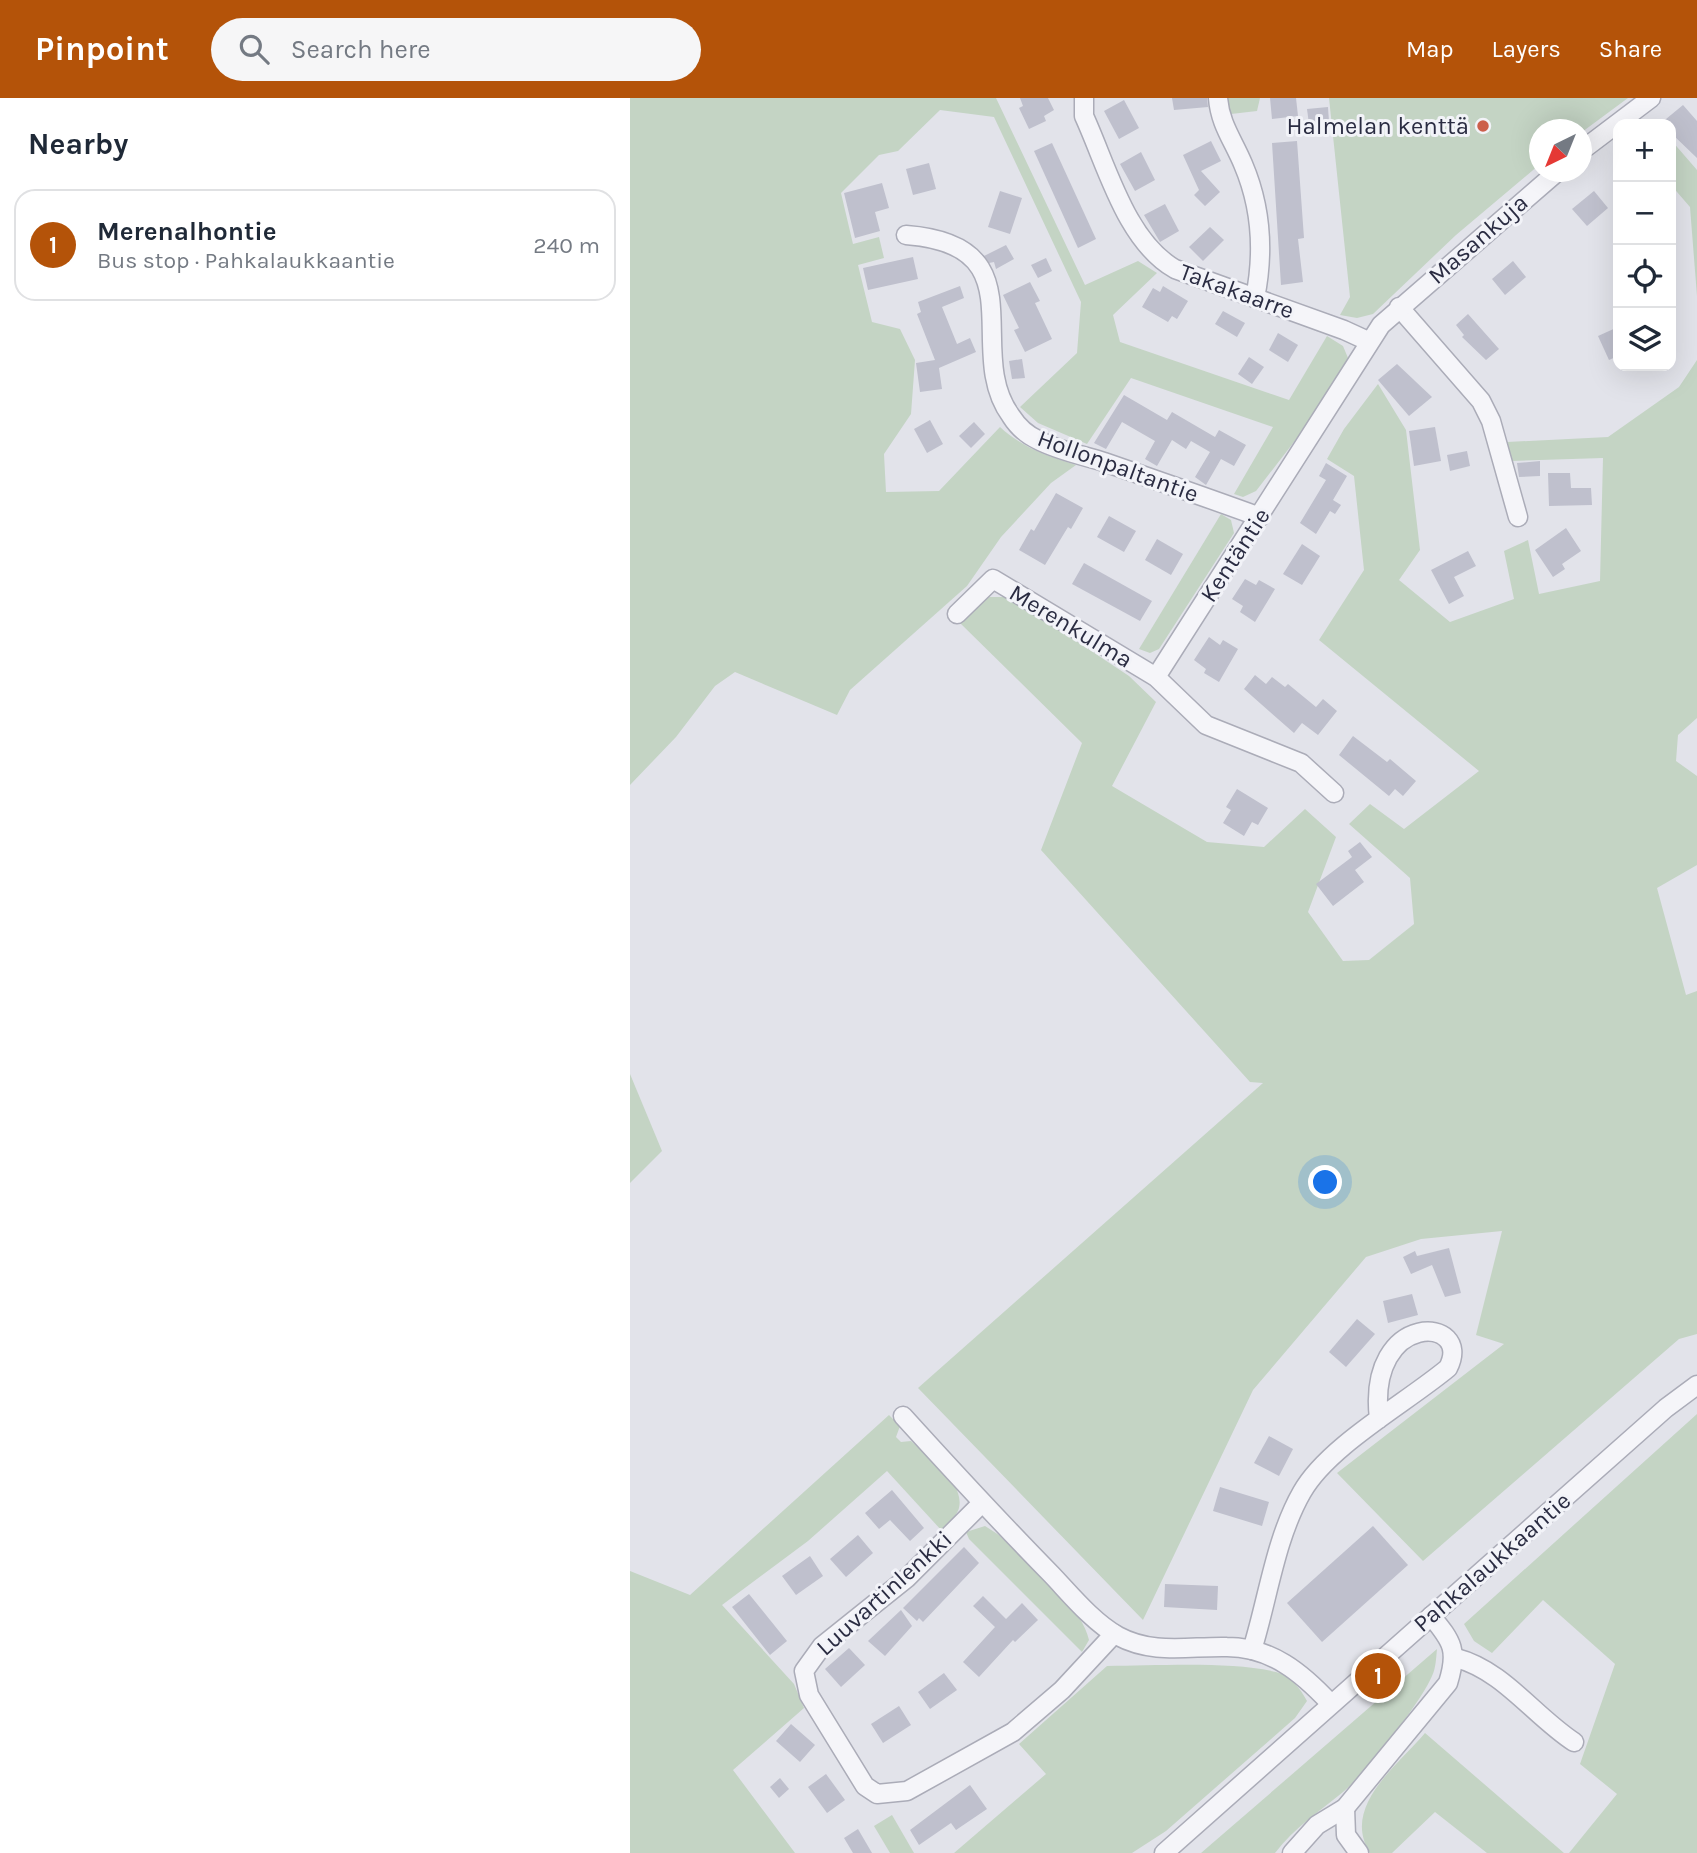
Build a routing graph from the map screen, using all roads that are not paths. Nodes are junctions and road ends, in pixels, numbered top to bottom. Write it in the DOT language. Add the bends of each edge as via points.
graph roads {
  1 [pos="1083,98"];
  2 [pos="1218,98"];
  3 [pos="1651,98"];
  4 [pos="1592,143"];
  5 [pos="1544,182"];
  6 [pos="905,234"];
  7 [pos="1255,298"];
  8 [pos="1399,307"];
  9 [pos="1368,341"];
  10 [pos="1313,434"];
  11 [pos="1260,517"];
  12 [pos="1518,517"];
  13 [pos="957,614"];
  14 [pos="1156,677"];
  15 [pos="1334,793"];
  16 [pos="1697,1385"];
  17 [pos="903,1416"];
  18 [pos="1379,1419"];
  19 [pos="981,1504"];
  20 [pos="1431,1616"];
  21 [pos="1114,1634"];
  22 [pos="1252,1650"];
  23 [pos="1456,1658"];
  24 [pos="1330,1703"];
  25 [pos="1574,1742"];
  26 [pos="1345,1808"];
  27 [pos="1164,1853"];
  28 [pos="1292,1853"];
  29 [pos="1359,1853"];
  1 -- 7 [label="street, Takakaarre" via="1084,116 1130,219 1157,259"];
  2 -- 7 [label="street" via="1222,124 1243,164 1259,214"];
  3 -- 4 [label="street"];
  5 -- 8 [label="street, Masankuja"];
  6 -- 11 [label="street, Hollonpaltantie" via="956,244 979,268 990,300 1003,405 1023,431 1055,448"];
  7 -- 9 [label="street, Takakaarre"];
  8 -- 9 [label="street, Masankuja"];
  8 -- 12 [label="street" via="1480,401 1491,421"];
  9 -- 10 [label="street, Masankuja"];
  10 -- 11 [label="street, Kentäntie"];
  11 -- 14 [label="street, Kentäntie"];
  13 -- 14 [label="street, Merenkulma" via="993,579"];
  14 -- 15 [label="street" via="1206,725 1301,763"];
  16 -- 20 [label="street, Pahkalaukkaantie"];
  17 -- 19 [label="street"];
  18 -- 18 [label="street" via="1448,1368 1454,1356 1442,1335 1426,1329 1414,1332 1392,1351 1383,1366 1377,1394"];
  18 -- 22 [label="street" via="1303,1489 1286,1531"];
  19 -- 21 [label="street"];
  19 -- 21 [label="street, Luuvartinlenkki" via="907,1578 822,1646 804,1671 809,1695 866,1786 877,1794 907,1791 1005,1737 1062,1690"];
  20 -- 23 [label="street" via="1447,1635"];
  20 -- 24 [label="street, Pahkalaukkaantie"];
  21 -- 22 [label="street" via="1171,1650 1228,1646"];
  22 -- 24 [label="street" via="1288,1665"];
  23 -- 25 [label="street" via="1493,1675 1549,1726"];
  23 -- 26 [label="street" via="1448,1683"];
  24 -- 27 [label="street, Pahkalaukkaantie"];
  26 -- 28 [label="street" via="1317,1825"];
  26 -- 29 [label="street" via="1346,1835"];
}
